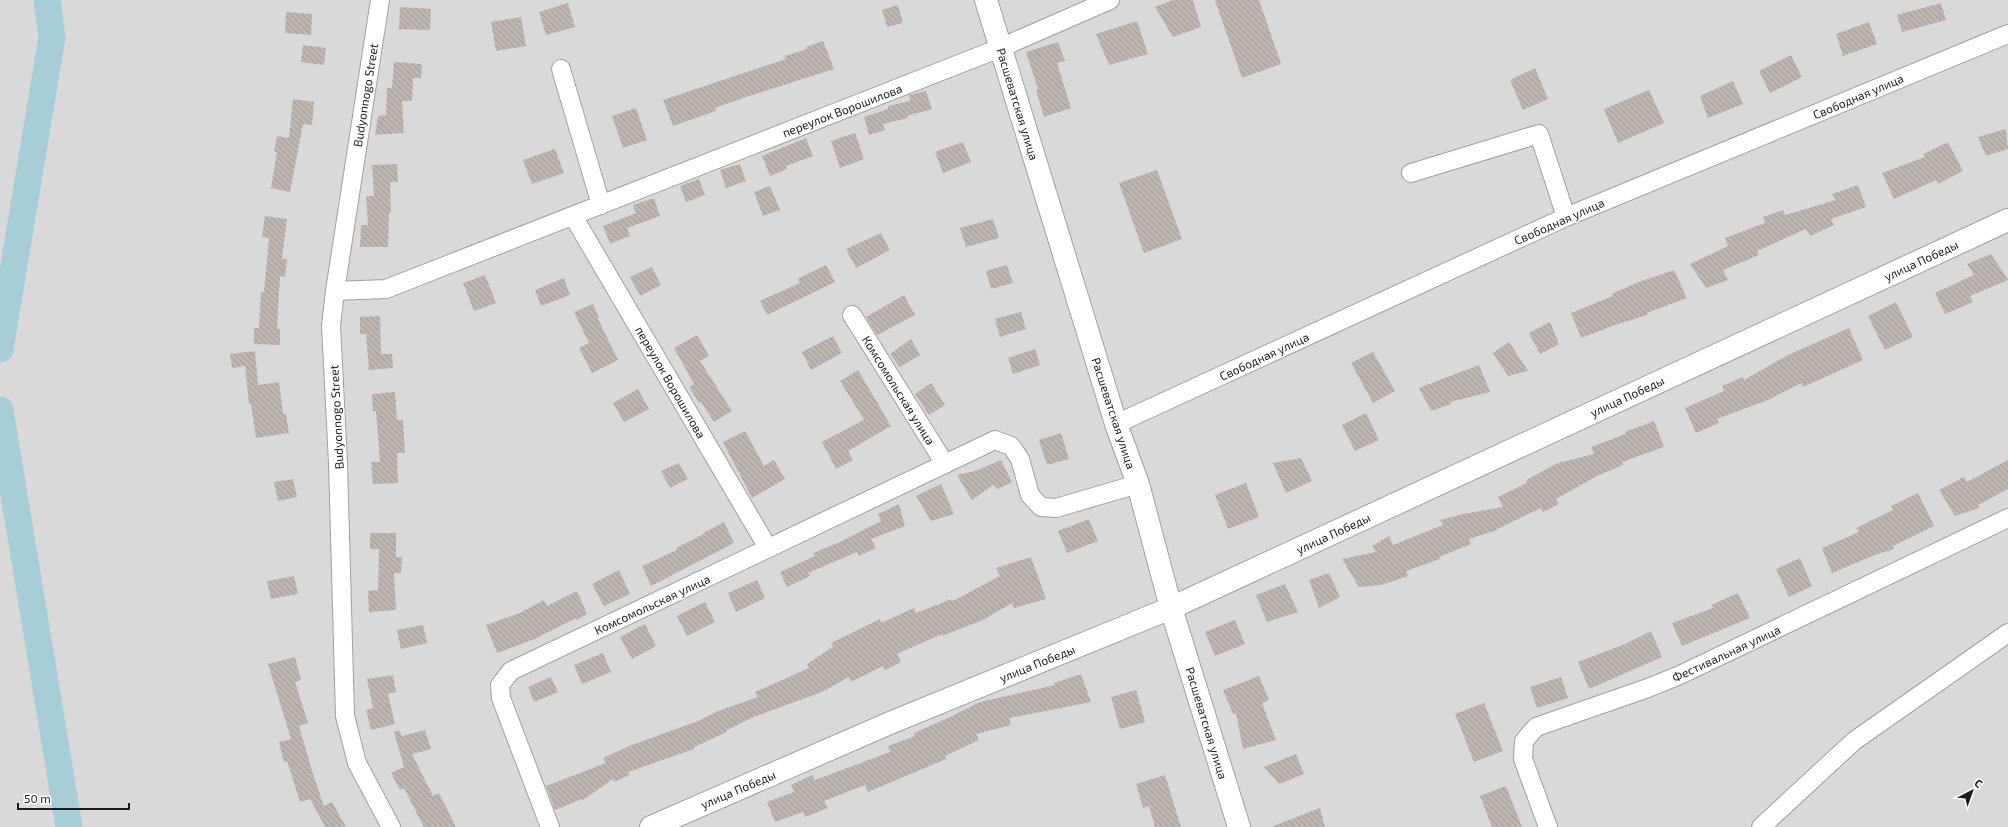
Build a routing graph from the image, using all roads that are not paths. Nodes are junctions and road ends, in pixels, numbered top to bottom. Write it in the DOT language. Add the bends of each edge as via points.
graph roads {
  1 [pos="380,0"];
  2 [pos="986,0"];
  3 [pos="1110,0"];
  4 [pos="2008,34"];
  5 [pos="1000,48"];
  6 [pos="561,69"];
  7 [pos="1411,173"];
  8 [pos="601,205"];
  9 [pos="573,216"];
  10 [pos="1566,217"];
  11 [pos="2008,220"];
  12 [pos="335,291"];
  13 [pos="852,315"];
  14 [pos="1116,424"];
  15 [pos="945,464"];
  16 [pos="1138,484"];
  17 [pos="2008,518"];
  18 [pos="768,548"];
  19 [pos="1171,608"];
  20 [pos="2008,633"];
  21 [pos="391,827"];
  22 [pos="550,827"];
  23 [pos="651,827"];
  24 [pos="1239,827"];
  25 [pos="1548,827"];
  26 [pos="1761,827"];
  1 -- 12 [label="street, Budyonnogo Street"];
  2 -- 5 [label="street, Расшеватская улица"];
  3 -- 5 [label="street, переулок Ворошилова"];
  4 -- 10 [label="street, Свободная улица"];
  5 -- 8 [label="street, переулок Ворошилова"];
  5 -- 14 [label="street, Расшеватская улица"];
  6 -- 8 [label="street"];
  7 -- 10 [label="street" via="1539,134"];
  8 -- 9 [label="street, переулок Ворошилова"];
  9 -- 12 [label="street, переулок Ворошилова" via="386,289"];
  9 -- 18 [label="street, переулок Ворошилова"];
  10 -- 14 [label="street, Свободная улица"];
  11 -- 19 [label="street, улица Победы"];
  12 -- 21 [label="street, Budyonnogo Street" via="331,326 338,463 345,716 357,763"];
  13 -- 15 [label="street, Комсомольская улица"];
  14 -- 16 [label="street, Расшеватская улица"];
  15 -- 16 [label="street, Комсомольская улица" via="995,440 1011,446 1020,459 1030,494 1041,507 1056,508"];
  15 -- 18 [label="street, Комсомольская улица"];
  16 -- 19 [label="street, Расшеватская улица"];
  17 -- 25 [label="street, Фестивальная улица" via="1680,675 1536,727 1524,742 1523,759"];
  18 -- 22 [label="street, Комсомольская улица" via="511,671 500,685 501,698"];
  19 -- 23 [label="street, улица Победы" via="890,723"];
  19 -- 24 [label="street, Расшеватская улица"];
  20 -- 26 [label="street" via="1854,741"];
}
